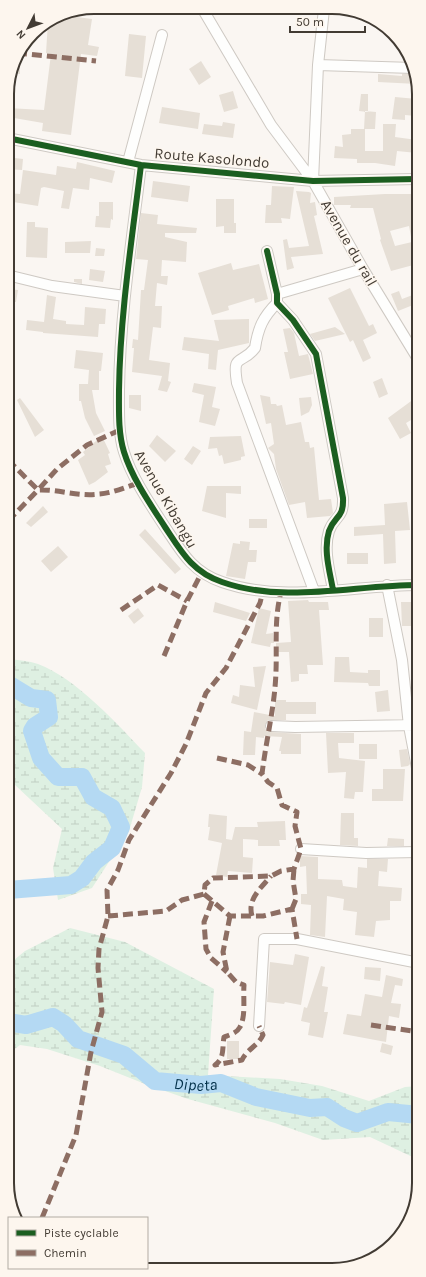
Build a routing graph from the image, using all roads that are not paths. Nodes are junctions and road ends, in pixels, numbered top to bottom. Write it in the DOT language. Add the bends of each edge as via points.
graph roads {
  1 [pos="206,14"];
  2 [pos="323,14"];
  3 [pos="162,35"];
  4 [pos="318,65"];
  5 [pos="408,68"];
  6 [pos="14,139"];
  7 [pos="128,162"];
  8 [pos="141,165"];
  9 [pos="412,179"];
  10 [pos="313,181"];
  11 [pos="267,251"];
  12 [pos="363,269"];
  13 [pos="14,276"];
  14 [pos="125,296"];
  15 [pos="277,299"];
  16 [pos="412,349"];
  17 [pos="387,585"];
  18 [pos="412,585"];
  19 [pos="333,590"];
  20 [pos="314,591"];
  21 [pos="412,714"];
  22 [pos="412,725"];
  23 [pos="271,726"];
  24 [pos="301,849"];
  25 [pos="412,852"];
  26 [pos="412,962"];
  27 [pos="259,1026"];
  1 -- 10 [label="street, Avenue du rail" via="271,125"];
  2 -- 4 [label="street"];
  3 -- 7 [label="street"];
  4 -- 5 [label="street"];
  4 -- 10 [label="street"];
  6 -- 7 [label="street, Route Kasolondo"];
  7 -- 8 [label="street, Route Kasolondo"];
  8 -- 10 [label="street, Route Kasolondo"];
  8 -- 14 [label="street, Avenue Kibangu"];
  9 -- 10 [label="street, Route Kasolondo"];
  10 -- 12 [label="street, Avenue du rail"];
  11 -- 15 [label="street"];
  12 -- 15 [label="street"];
  12 -- 16 [label="street, Avenue du rail"];
  13 -- 14 [label="street" via="52,286"];
  14 -- 20 [label="street, Avenue Kibangu" via="119,368 119,412 124,452 138,483 162,522 188,561 207,576 224,583 263,590"];
  15 -- 19 [label="street" via="316,354 343,498 343,508 329,531 327,541"];
  15 -- 20 [label="street" via="265,315 255,348 240,358 235,369 237,383"];
  17 -- 18 [label="street, Avenue Kibangu"];
  17 -- 19 [label="street, Avenue Kibangu"];
  17 -- 21 [label="street"];
  19 -- 20 [label="street, Avenue Kibangu"];
  22 -- 23 [label="street"];
  24 -- 25 [label="street" via="366,853"];
  26 -- 27 [label="street" via="297,939 264,939"];
}
